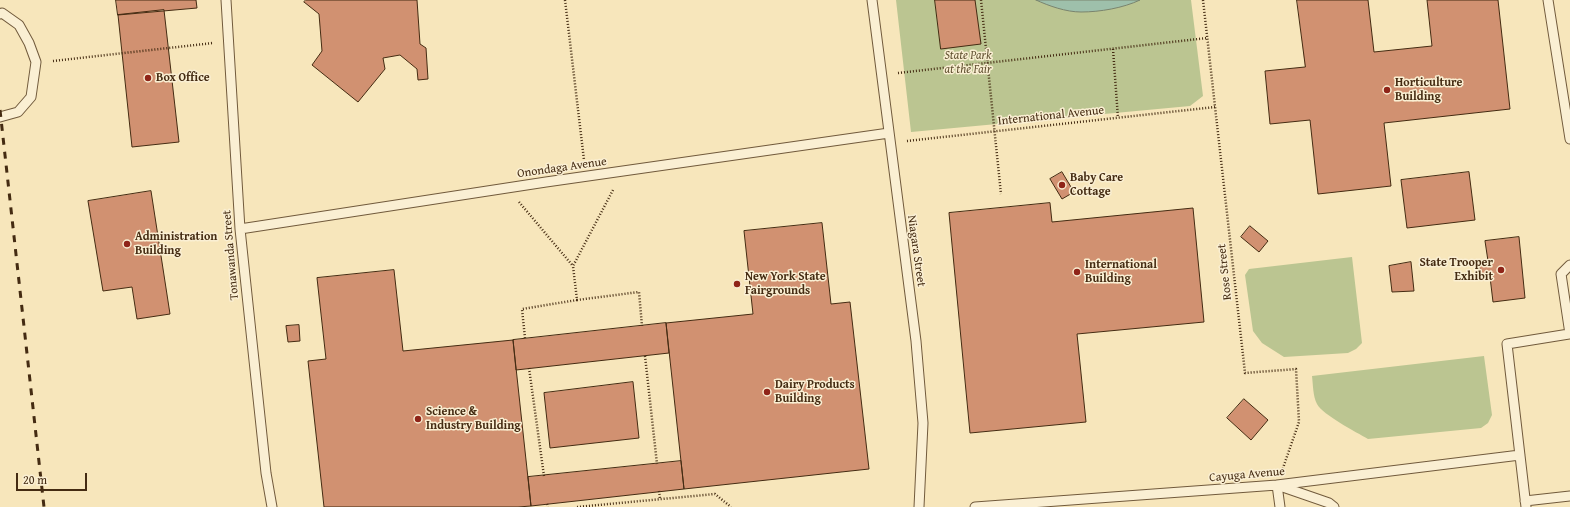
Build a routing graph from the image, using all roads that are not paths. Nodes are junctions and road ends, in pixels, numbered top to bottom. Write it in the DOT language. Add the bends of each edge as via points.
graph roads {
  1 [pos="226,0"];
  2 [pos="872,0"];
  3 [pos="1548,0"];
  4 [pos="0,14"];
  5 [pos="1567,103"];
  6 [pos="0,117"];
  7 [pos="889,133"];
  8 [pos="1570,139"];
  9 [pos="240,229"];
  10 [pos="1570,264"];
  11 [pos="1569,334"];
  12 [pos="1520,455"];
  13 [pos="1277,485"];
  14 [pos="1570,496"];
  15 [pos="1526,504"];
  16 [pos="272,507"];
  17 [pos="919,507"];
  18 [pos="975,507"];
  19 [pos="1280,507"];
  20 [pos="1334,507"];
  1 -- 9 [label="lane, Tonawanda Street"];
  2 -- 7 [label="lane, Niagara Street"];
  3 -- 5 [label="lane"];
  4 -- 6 [label="lane" via="19,25 36,62 31,97 18,112"];
  5 -- 8 [label="lane"];
  7 -- 9 [label="lane, Onondaga Avenue"];
  7 -- 17 [label="lane, Niagara Street" via="916,341 923,423"];
  9 -- 16 [label="lane, Tonawanda Street" via="266,473"];
  10 -- 11 [label="lane" via="1561,274"];
  11 -- 12 [label="lane" via="1507,344"];
  12 -- 13 [label="lane, Cayuga Avenue"];
  12 -- 15 [label="lane"];
  13 -- 18 [label="lane, Cayuga Avenue"];
  13 -- 19 [label="lane"];
  13 -- 20 [label="lane"];
  14 -- 15 [label="lane"];
}
